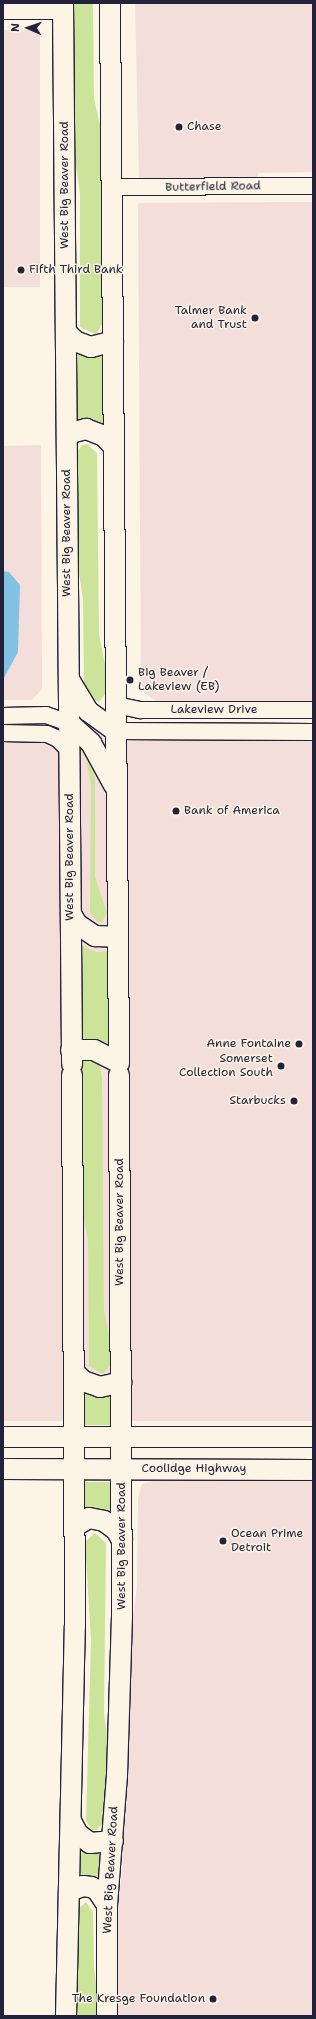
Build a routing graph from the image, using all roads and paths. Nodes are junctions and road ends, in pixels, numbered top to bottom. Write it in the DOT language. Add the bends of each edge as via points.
graph roads {
  1 [pos="110,3"];
  2 [pos="63,7"];
  3 [pos="3,11"];
  4 [pos="313,186"];
  5 [pos="112,188"];
  6 [pos="66,332"];
  7 [pos="113,341"];
  8 [pos="67,434"];
  9 [pos="114,447"];
  10 [pos="69,677"];
  11 [pos="116,705"];
  12 [pos="313,710"];
  13 [pos="3,716"];
  14 [pos="69,722"];
  15 [pos="116,731"];
  16 [pos="313,732"];
  17 [pos="3,733"];
  18 [pos="69,750"];
  19 [pos="116,789"];
  20 [pos="70,914"];
  21 [pos="118,937"];
  22 [pos="72,1063"];
  23 [pos="119,1069"];
  24 [pos="74,1372"];
  25 [pos="121,1382"];
  26 [pos="3,1437"];
  27 [pos="74,1437"];
  28 [pos="121,1437"];
  29 [pos="242,1437"];
  30 [pos="313,1437"];
  31 [pos="3,1469"];
  32 [pos="74,1469"];
  33 [pos="122,1469"];
  34 [pos="236,1469"];
  35 [pos="313,1470"];
  36 [pos="75,1526"];
  37 [pos="122,1540"];
  38 [pos="71,1821"];
  39 [pos="113,1840"];
  40 [pos="70,1891"];
  41 [pos="108,1904"];
  42 [pos="66,2016"];
  43 [pos="107,2016"];
  1 -- 5 [label="main road, West Big Beaver Road"];
  2 -- 3 [label="street"];
  2 -- 6 [label="main road, West Big Beaver Road"];
  4 -- 5 [label="street, Butterfield Road"];
  5 -- 7 [label="main road, West Big Beaver Road"];
  6 -- 7 [label="main road" via="75,341 91,347"];
  6 -- 8 [label="main road, West Big Beaver Road"];
  7 -- 9 [label="main road, West Big Beaver Road"];
  8 -- 9 [label="main road" via="86,429 104,436"];
  8 -- 10 [label="main road, West Big Beaver Road"];
  9 -- 11 [label="main road, West Big Beaver Road"];
  10 -- 14 [label="main road, West Big Beaver Road"];
  10 -- 15 [label="main road" via="84,705"];
  11 -- 12 [label="street, Lakeview Drive" via="140,710"];
  11 -- 15 [label="main road, West Big Beaver Road"];
  13 -- 14 [label="street" via="46,715"];
  14 -- 18 [label="main road, West Big Beaver Road"];
  14 -- 19 [label="main road" via="91,743"];
  15 -- 16 [label="street, Lakeview Drive"];
  15 -- 19 [label="main road, West Big Beaver Road"];
  17 -- 18 [label="street" via="47,734 58,738"];
  18 -- 20 [label="main road, West Big Beaver Road"];
  19 -- 21 [label="main road, West Big Beaver Road"];
  20 -- 21 [label="main road" via="77,924 95,936"];
  20 -- 22 [label="main road, West Big Beaver Road"];
  21 -- 23 [label="main road, West Big Beaver Road"];
  22 -- 23 [label="main road" via="104,1053"];
  22 -- 24 [label="main road, West Big Beaver Road"];
  23 -- 25 [label="main road, West Big Beaver Road"];
  24 -- 25 [label="main road" via="83,1381 100,1387"];
  24 -- 27 [label="main road, West Big Beaver Road"];
  25 -- 28 [label="main road, West Big Beaver Road"];
  26 -- 27 [label="main road"];
  27 -- 28 [label="main road"];
  27 -- 32 [label="main road, West Big Beaver Road"];
  28 -- 29 [label="main road"];
  28 -- 33 [label="main road, West Big Beaver Road"];
  29 -- 30 [label="main road"];
  29 -- 34 [label="main road" via="232,1448 231,1456"];
  31 -- 32 [label="main road, Coolidge Highway"];
  32 -- 33 [label="main road, Coolidge Highway"];
  32 -- 36 [label="main road, West Big Beaver Road"];
  33 -- 34 [label="main road, Coolidge Highway"];
  33 -- 37 [label="main road, West Big Beaver Road"];
  34 -- 35 [label="main road, Coolidge Highway"];
  36 -- 37 [label="main road" via="89,1518 104,1520 116,1530"];
  36 -- 38 [label="main road, West Big Beaver Road"];
  37 -- 39 [label="main road, West Big Beaver Road" via="122,1684"];
  38 -- 39 [label="main road" via="78,1834 90,1843"];
  38 -- 40 [label="main road, West Big Beaver Road"];
  39 -- 41 [label="main road, West Big Beaver Road"];
  40 -- 41 [label="main road" via="83,1886 91,1887 97,1890"];
  40 -- 42 [label="main road, West Big Beaver Road"];
  41 -- 43 [label="main road, West Big Beaver Road"];
}
